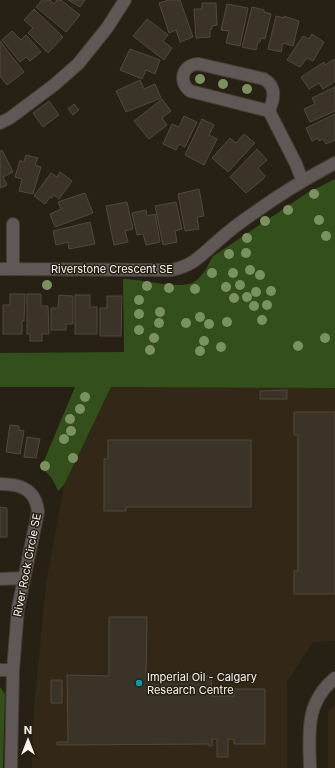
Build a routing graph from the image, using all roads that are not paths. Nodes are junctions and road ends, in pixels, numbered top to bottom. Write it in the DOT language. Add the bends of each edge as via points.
graph roads {
  1 [pos="125,0"];
  2 [pos="269,111"];
  3 [pos="0,123"];
  4 [pos="335,163"];
  5 [pos="302,180"];
  6 [pos="13,224"];
  7 [pos="0,269"];
  8 [pos="13,269"];
  9 [pos="0,484"];
  10 [pos="23,578"];
  11 [pos="0,579"];
  12 [pos="0,670"];
  13 [pos="13,670"];
  14 [pos="334,678"];
  15 [pos="11,768"];
  16 [pos="310,768"];
  1 -- 3 [label="street" via="107,28 78,64"];
  2 -- 2 [label="street" via="274,92 270,82 264,79 199,64 190,65 184,70 183,84 190,92"];
  2 -- 5 [label="street"];
  4 -- 5 [label="street, Riverstone Crescent SE"];
  5 -- 8 [label="street, Riverstone Crescent SE" via="254,213 186,267 172,270"];
  6 -- 8 [label="street"];
  7 -- 8 [label="street, Riverstone Crescent SE"];
  9 -- 10 [label="street, River Rock Circle SE" via="14,484 25,488 36,501 38,512"];
  10 -- 11 [label="street"];
  10 -- 13 [label="street, River Rock Circle SE"];
  12 -- 13 [label="street"];
  13 -- 15 [label="street, River Rock Circle SE"];
  14 -- 16 [label="street" via="319,694 314,705 310,724"];
}
